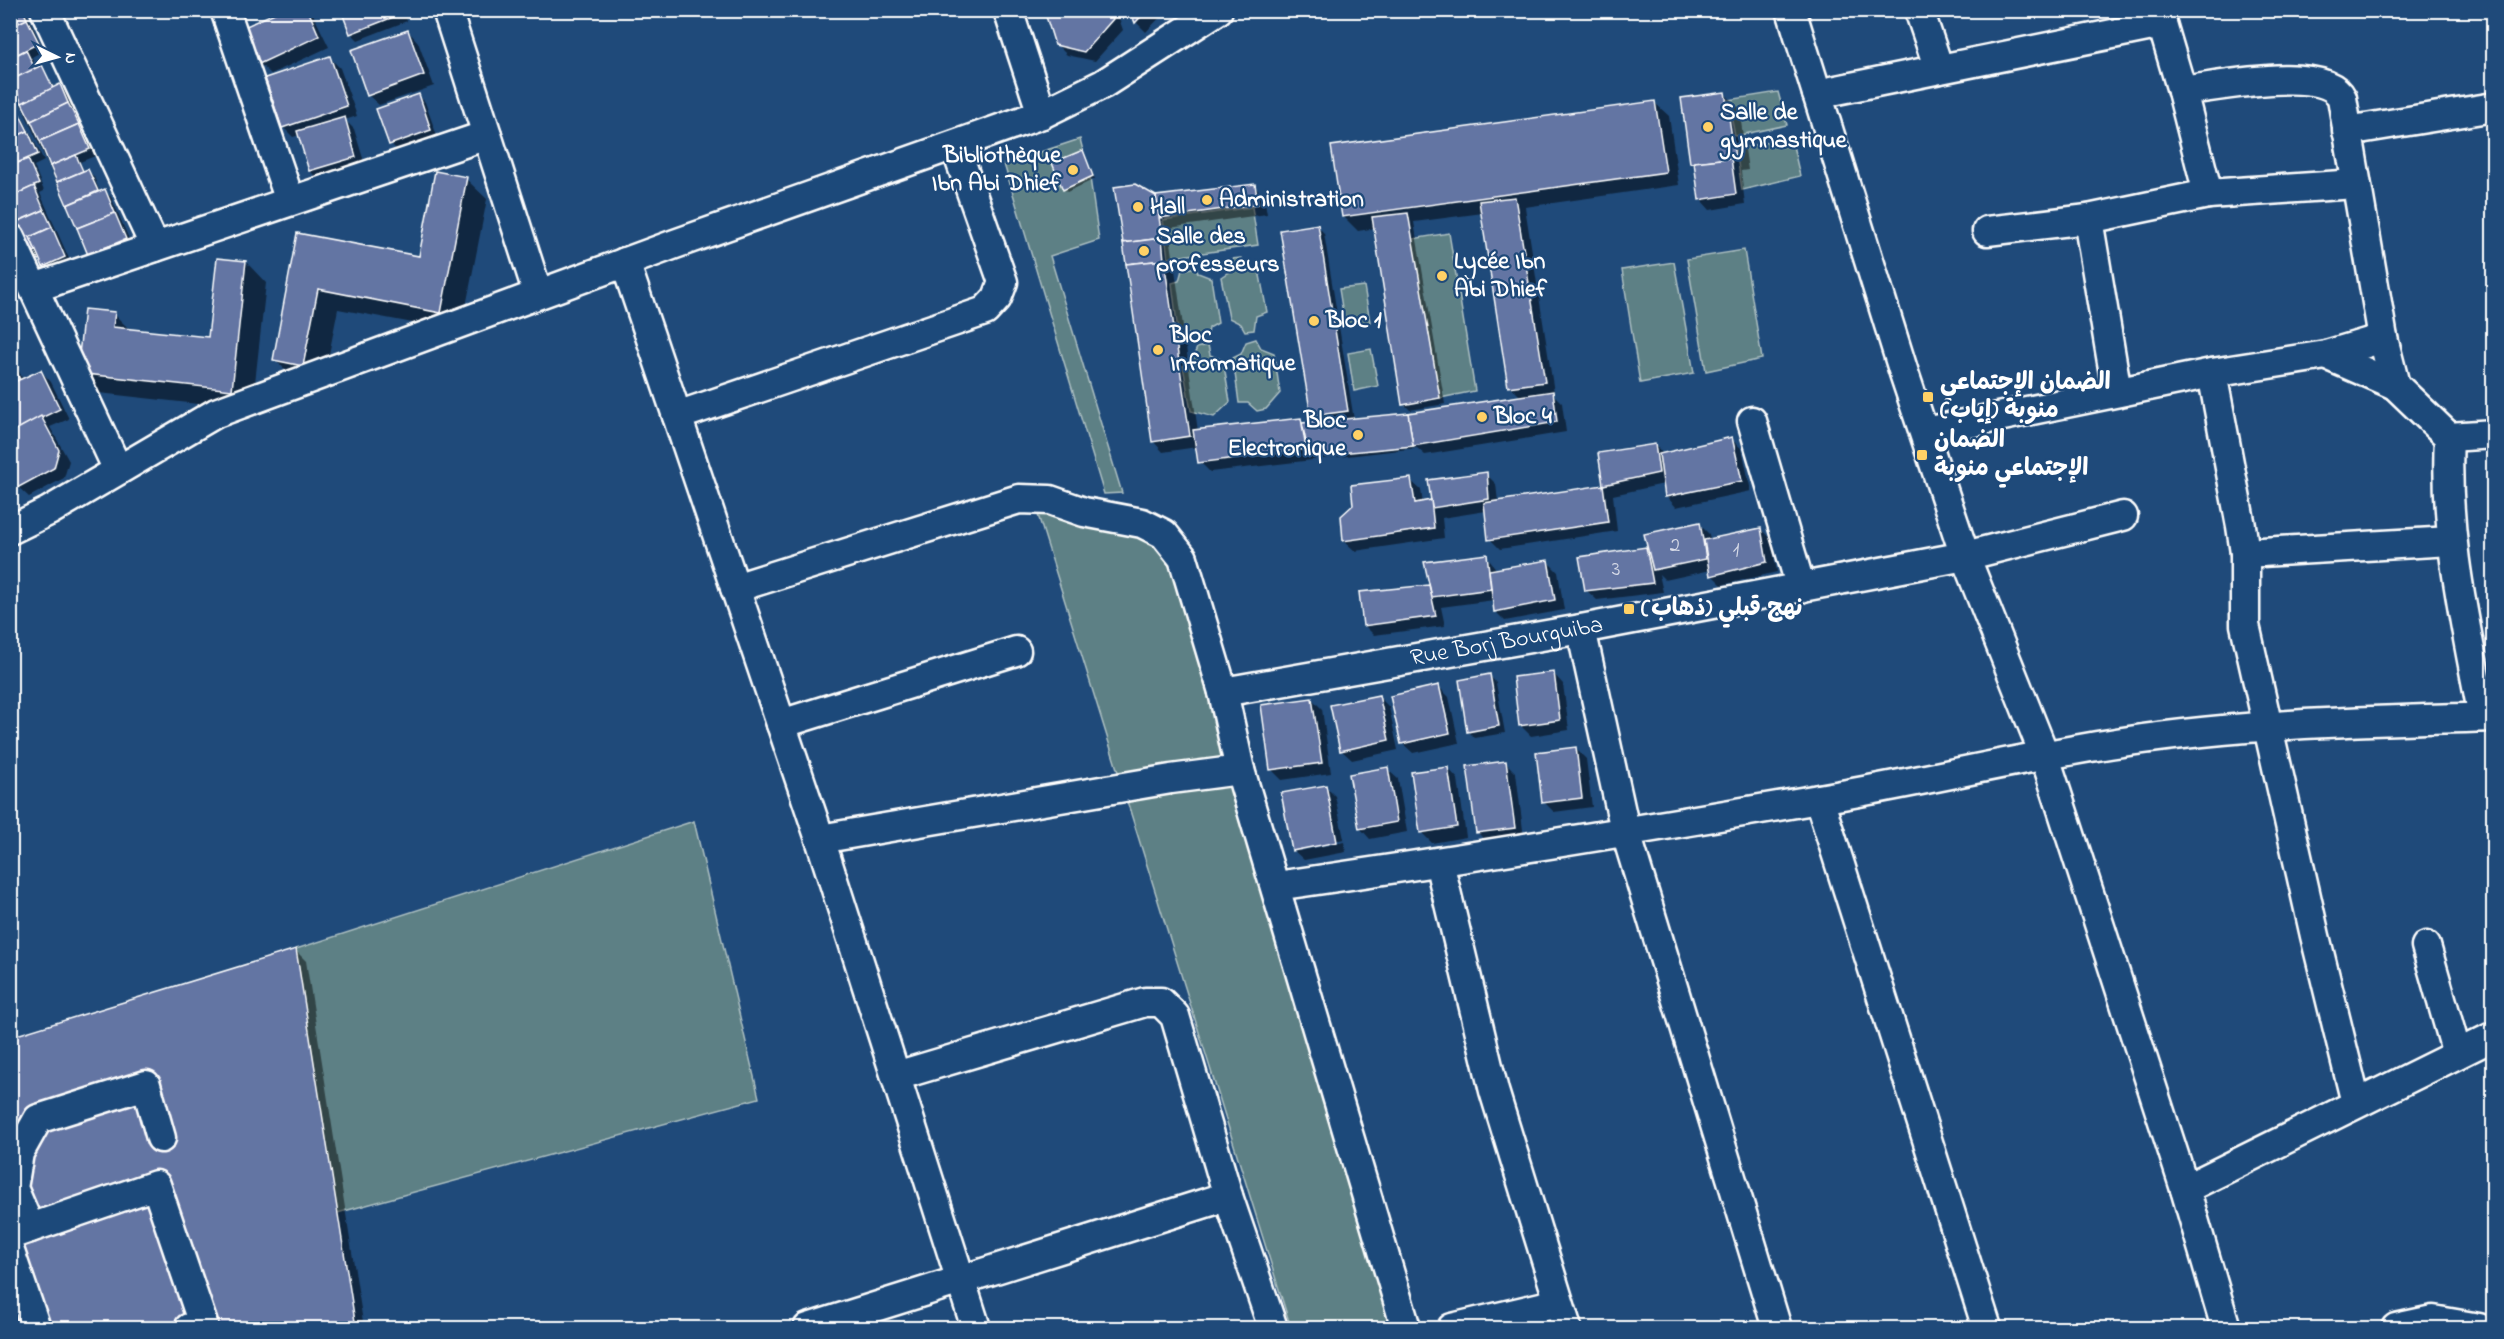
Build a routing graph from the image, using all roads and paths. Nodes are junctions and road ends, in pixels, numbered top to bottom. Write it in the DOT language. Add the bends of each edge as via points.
graph roads {
  1 [pos="45,10"];
  2 [pos="225,10"];
  3 [pos="447,10"];
  4 [pos="1008,10"];
  5 [pos="1218,10"];
  6 [pos="1791,10"];
  7 [pos="1919,10"];
  8 [pos="2160,17"];
  9 [pos="1939,69"];
  10 [pos="2182,91"];
  11 [pos="1817,93"];
  12 [pos="2493,107"];
  13 [pos="1042,114"];
  14 [pos="2347,131"];
  15 [pos="487,135"];
  16 [pos="955,146"];
  17 [pos="2356,184"];
  18 [pos="2208,194"];
  19 [pos="290,201"];
  20 [pos="2088,219"];
  21 [pos="1987,231"];
  22 [pos="10,238"];
  23 [pos="155,247"];
  24 [pos="625,262"];
  25 [pos="34,288"];
  26 [pos="538,294"];
  27 [pos="2383,338"];
  28 [pos="2326,355"];
  29 [pos="2212,373"];
  30 [pos="2396,385"];
  31 [pos="2117,392"];
  32 [pos="677,416"];
  33 [pos="1752,421"];
  34 [pos="1925,432"];
  35 [pos="2493,434"];
  36 [pos="2449,436"];
  37 [pos="118,470"];
  38 [pos="2123,516"];
  39 [pos="10,530"];
  40 [pos="2451,541"];
  41 [pos="2245,553"];
  42 [pos="1965,556"];
  43 [pos="735,588"];
  44 [pos="1801,588"];
  45 [pos="1581,629"];
  46 [pos="1016,651"];
  47 [pos="1223,692"];
  48 [pos="2488,717"];
  49 [pos="781,724"];
  50 [pos="2266,728"];
  51 [pos="2044,754"];
  52 [pos="1240,770"];
  53 [pos="1819,799"];
  54 [pos="1625,830"];
  55 [pos="820,839"];
  56 [pos="1439,862"];
  57 [pos="1276,886"];
  58 [pos="2426,946"];
  59 [pos="2493,1036"];
  60 [pos="2457,1054"];
  61 [pos="896,1076"];
  62 [pos="2356,1103"];
  63 [pos="161,1138"];
  64 [pos="15,1153"];
  65 [pos="2185,1189"];
  66 [pos="1228,1196"];
  67 [pos="20,1232"];
  68 [pos="10,1252"];
  69 [pos="958,1279"];
  70 [pos="1562,1316"];
  71 [pos="36,1329"];
  72 [pos="189,1329"];
  73 [pos="808,1329"];
  74 [pos="976,1329"];
  75 [pos="1273,1329"];
  76 [pos="1406,1329"];
  77 [pos="1452,1329"];
  78 [pos="1776,1329"];
  79 [pos="1987,1329"];
  80 [pos="2226,1329"];
  81 [pos="2396,1329"];
  82 [pos="2479,1329"];
  1 -- 23 [label="street"];
  2 -- 19 [label="street"];
  3 -- 15 [label="street"];
  4 -- 13 [label="street"];
  5 -- 13 [label="street" via="1103,84"];
  6 -- 11 [label="street"];
  7 -- 9 [label="street"];
  8 -- 9 [label="street"];
  8 -- 10 [label="street"];
  9 -- 11 [label="street"];
  10 -- 14 [label="street" via="2288,78 2328,83 2338,88 2342,98"];
  10 -- 18 [label="street"];
  11 -- 34 [label="street"];
  12 -- 14 [label="street"];
  13 -- 16 [label="street"];
  14 -- 17 [label="street"];
  15 -- 19 [label="street"];
  15 -- 26 [label="street"];
  16 -- 24 [label="street"];
  16 -- 32 [label="street" via="1003,282 997,298 985,311"];
  17 -- 18 [label="street"];
  17 -- 27 [label="street"];
  18 -- 20 [label="street"];
  19 -- 23 [label="street"];
  20 -- 21 [label="street"];
  20 -- 31 [label="street"];
  22 -- 25 [label="street"];
  23 -- 25 [label="street"];
  24 -- 26 [label="street"];
  24 -- 32 [label="street"];
  25 -- 37 [label="street"];
  26 -- 37 [label="street" via="216,412"];
  27 -- 28 [label="street"];
  27 -- 30 [label="street"];
  28 -- 29 [label="street"];
  28 -- 30 [label="street"];
  29 -- 31 [label="street"];
  29 -- 41 [label="street"];
  30 -- 36 [label="street"];
  31 -- 34 [label="street"];
  32 -- 43 [label="street"];
  33 -- 44 [label="street"];
  34 -- 42 [label="street"];
  35 -- 36 [label="street"];
  36 -- 40 [label="street"];
  37 -- 39 [label="street"];
  38 -- 42 [label="street, Rue Borj Bourguiba"];
  40 -- 41 [label="street"];
  40 -- 48 [label="street"];
  41 -- 50 [label="street" via="2245,625"];
  42 -- 44 [label="street, Rue Borj Bourguiba"];
  42 -- 51 [label="street"];
  43 -- 47 [label="street" via="993,506 1019,499 1050,500 1084,512 1142,523 1164,534 1183,558"];
  43 -- 49 [label="street"];
  44 -- 45 [label="street, Rue Borj Bourguiba"];
  45 -- 47 [label="street, Rue Borj Bourguiba"];
  45 -- 54 [label="street"];
  46 -- 49 [label="street"];
  47 -- 52 [label="street"];
  48 -- 50 [label="street"];
  49 -- 55 [label="street"];
  50 -- 51 [label="street" via="2132,740"];
  50 -- 62 [label="street"];
  51 -- 53 [label="street"];
  51 -- 65 [label="street"];
  52 -- 55 [label="street"];
  52 -- 57 [label="street"];
  53 -- 54 [label="street"];
  53 -- 79 [label="street"];
  54 -- 56 [label="street"];
  54 -- 78 [label="street"];
  55 -- 61 [label="street"];
  56 -- 57 [label="street"];
  56 -- 70 [label="street" via="1494,1091"];
  57 -- 76 [label="street"];
  58 -- 60 [label="street"];
  59 -- 60 [label="street"];
  60 -- 62 [label="street"];
  61 -- 66 [label="street" via="1144,1002 1161,1002 1174,1016"];
  61 -- 69 [label="street"];
  62 -- 65 [label="street"];
  63 -- 64 [label="street" via="146,1085 38,1119"];
  64 -- 67 [label="street" via="13,1188"];
  65 -- 80 [label="street"];
  66 -- 69 [label="street"];
  66 -- 75 [label="street"];
  67 -- 72 [label="street" via="156,1185 203,1324"];
  68 -- 71 [label="street"];
  69 -- 73 [label="street"];
  69 -- 74 [label="street"];
  70 -- 77 [label="street"];
  81 -- 82 [label="street" via="2433,1320"];
}
